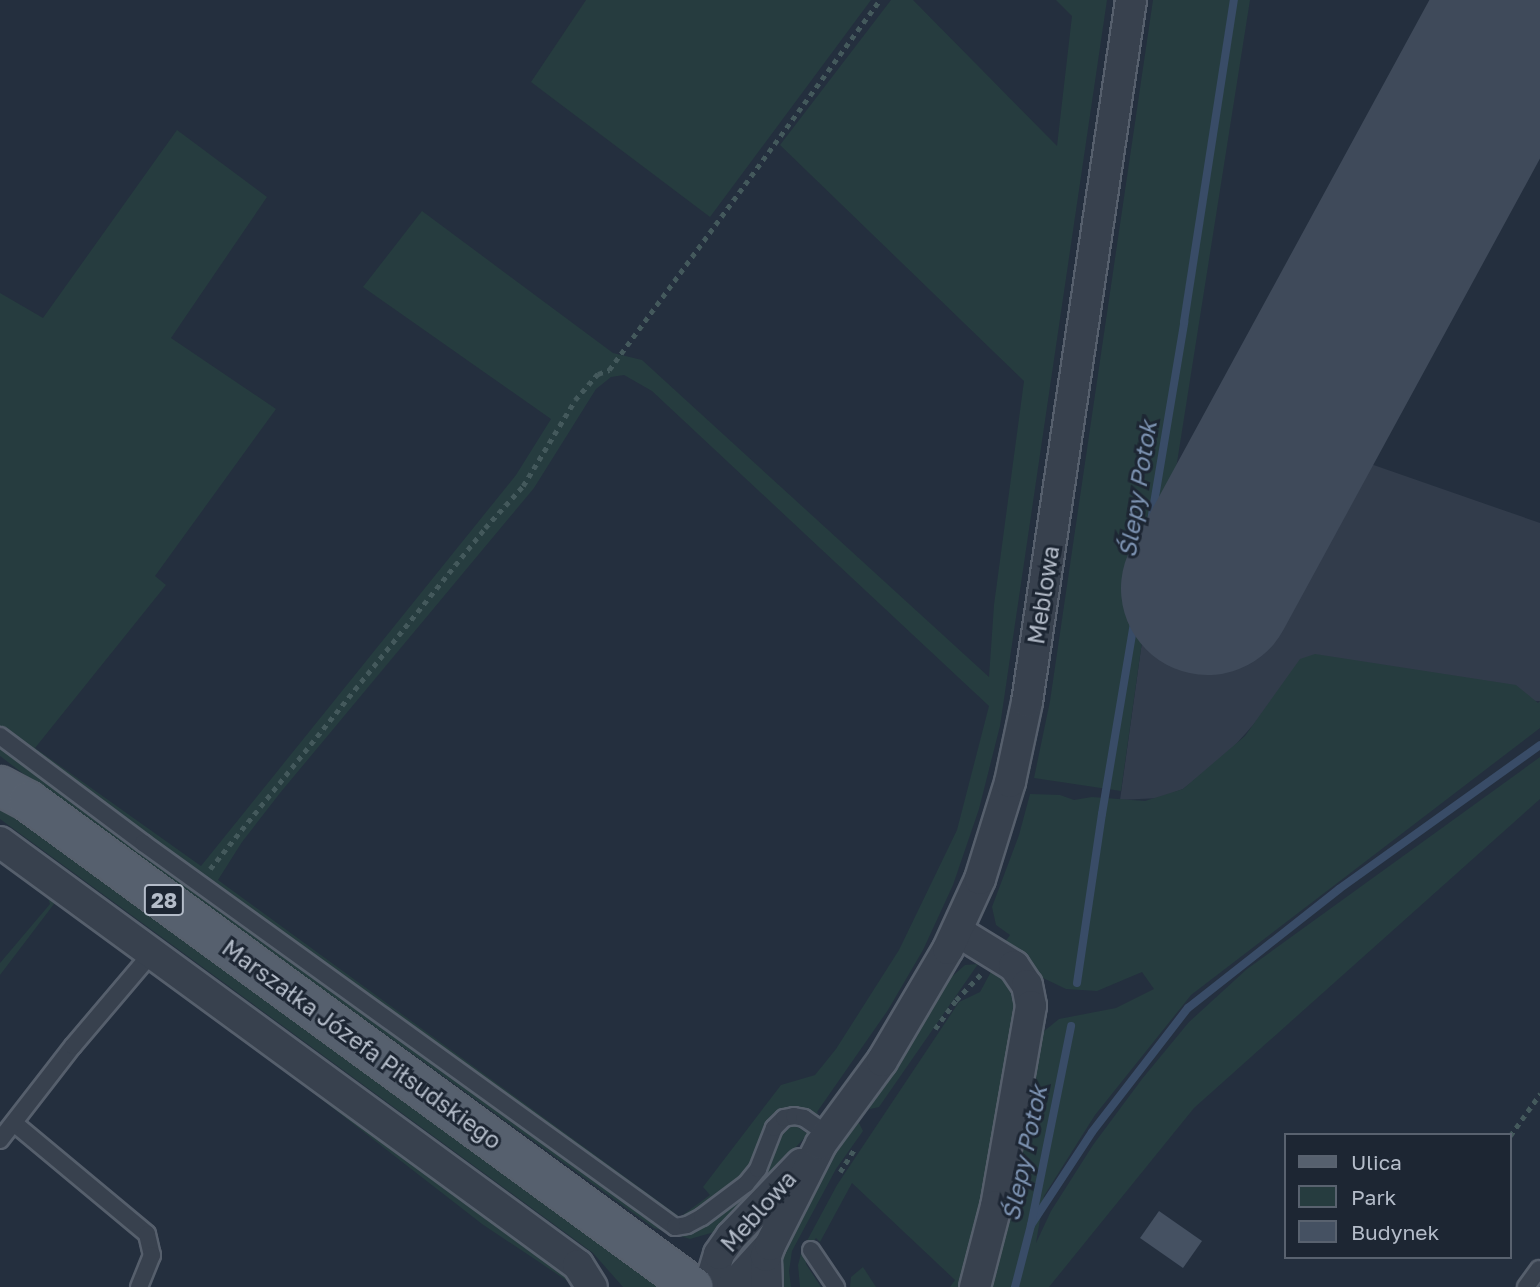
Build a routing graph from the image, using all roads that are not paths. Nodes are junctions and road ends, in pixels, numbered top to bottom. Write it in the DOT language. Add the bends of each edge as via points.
graph roads {
  1 [pos="1131,0"];
  2 [pos="0,736"];
  3 [pos="0,773"];
  4 [pos="14,793"];
  5 [pos="0,842"];
  6 [pos="957,931"];
  7 [pos="152,953"];
  8 [pos="14,1123"];
  9 [pos="824,1139"];
  10 [pos="0,1140"];
  11 [pos="769,1245"];
  12 [pos="811,1250"];
  13 [pos="1539,1269"];
  14 [pos="139,1287"];
  15 [pos="592,1287"];
  16 [pos="694,1287"];
  17 [pos="709,1287"];
  18 [pos="732,1287"];
  19 [pos="767,1287"];
  20 [pos="836,1287"];
  21 [pos="975,1287"];
  22 [pos="1526,1287"];
  1 -- 6 [label="street, Meblowa" via="1027,702 994,836"];
  2 -- 9 [label="lane" via="675,1227 702,1217 747,1184 774,1128 784,1118 804,1118"];
  3 -- 4 [label="main road, Marszałka Józefa Piłsudskiego / 28"];
  4 -- 16 [label="main road, Marszałka Józefa Piłsudskiego / 28"];
  5 -- 7 [label="street"];
  6 -- 9 [label="street, Meblowa" via="911,1015"];
  6 -- 21 [label="street" via="1014,966 1027,985 1031,1006 996,1206"];
  7 -- 8 [label="lane"];
  7 -- 15 [label="street" via="578,1265"];
  8 -- 10 [label="lane"];
  8 -- 14 [label="lane" via="147,1234 152,1255"];
  9 -- 11 [label="street, Meblowa"];
  9 -- 17 [label="street, Meblowa" via="731,1237 719,1254"];
  11 -- 18 [label="street, Meblowa"];
  11 -- 19 [label="street, Meblowa"];
  12 -- 20 [label="lane"];
  13 -- 22 [label="lane"];
}
